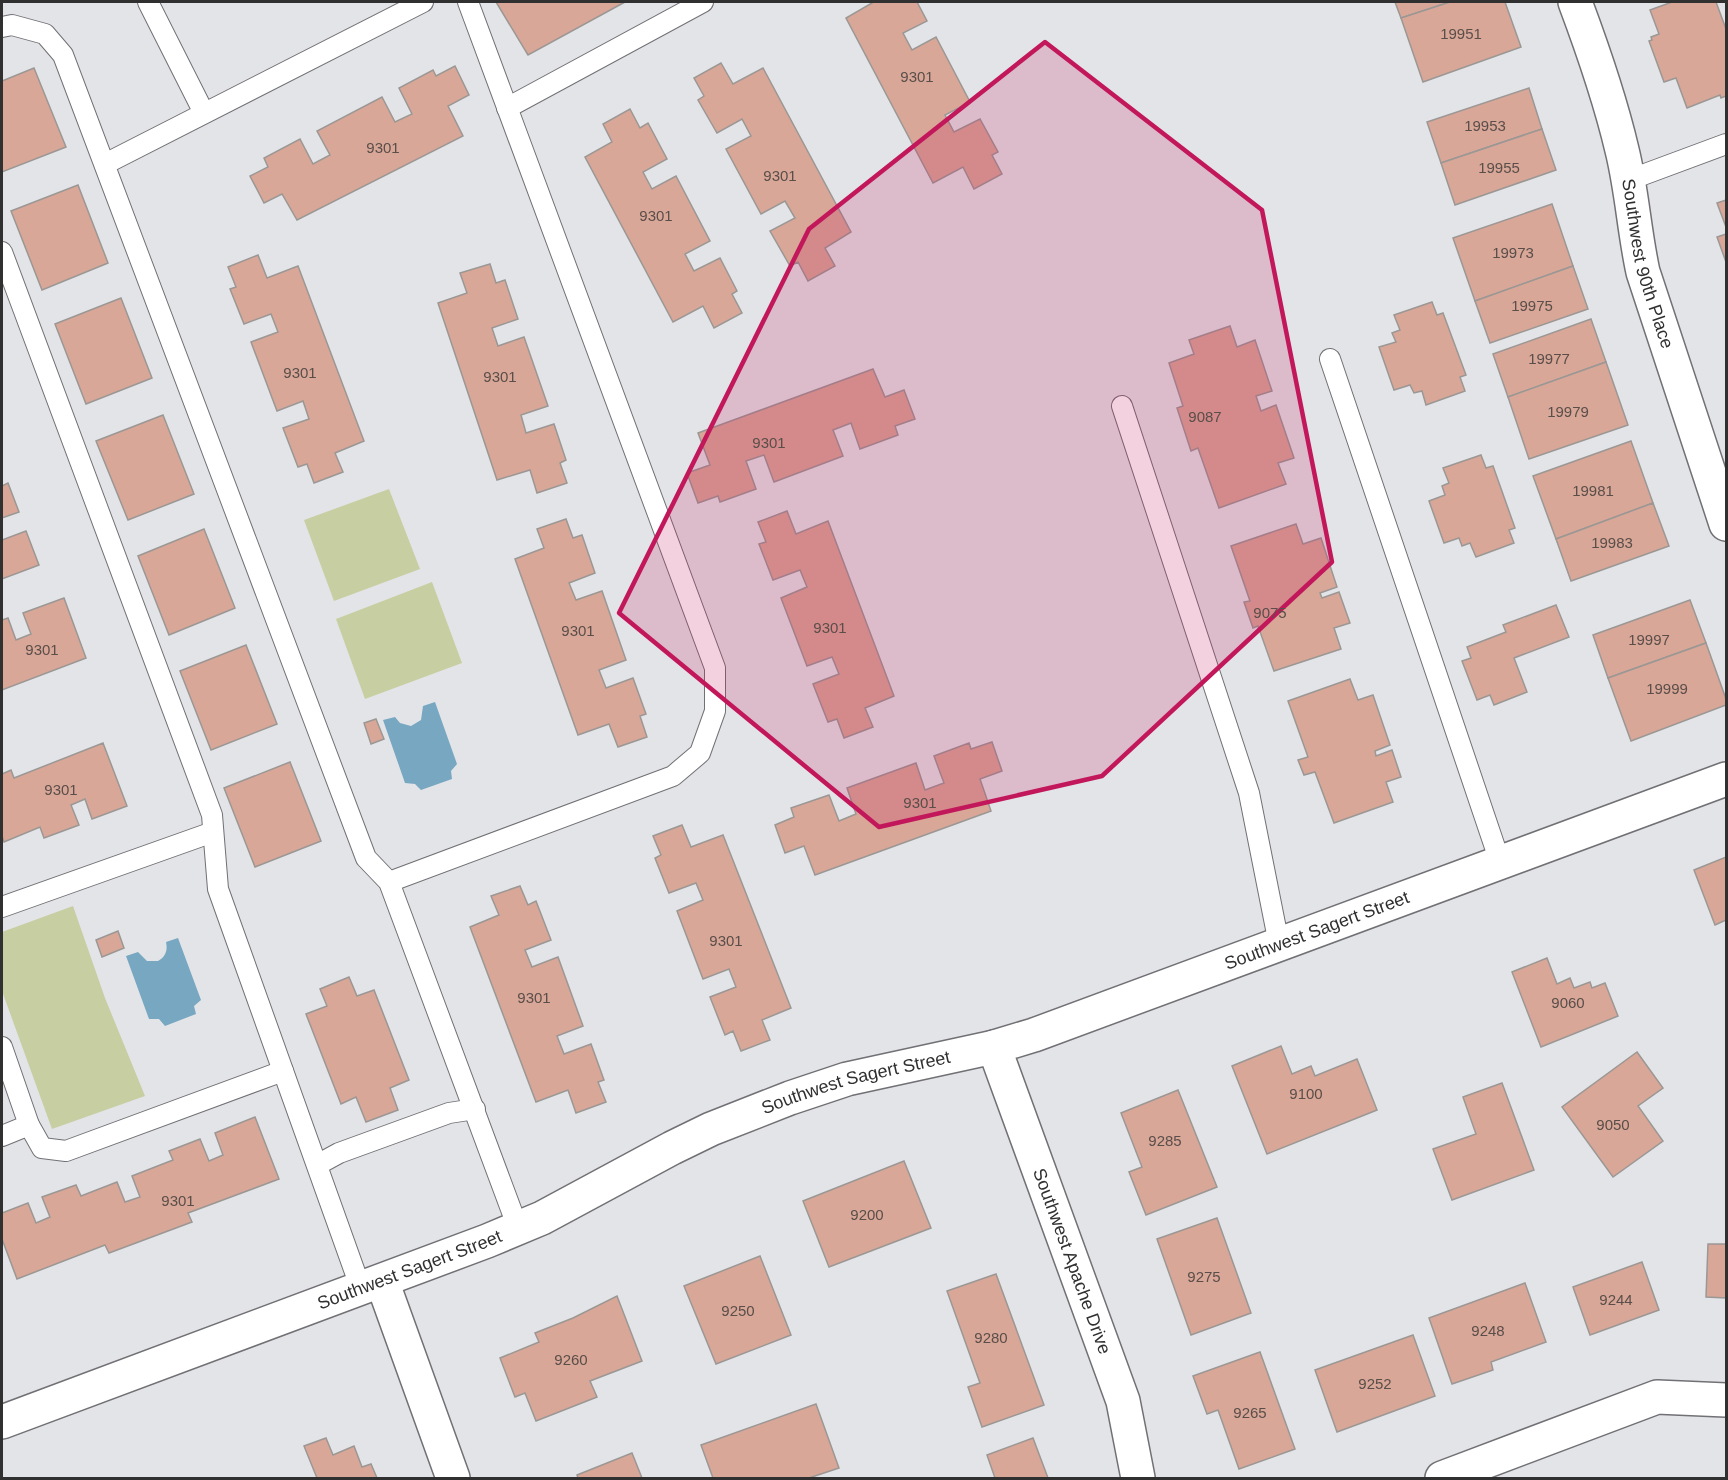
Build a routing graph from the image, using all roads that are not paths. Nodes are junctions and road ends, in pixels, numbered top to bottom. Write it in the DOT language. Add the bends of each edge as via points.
graph roads {
  1 [pos="148,2"];
  2 [pos="423,2"];
  3 [pos="468,2"];
  4 [pos="703,2"];
  5 [pos="1575,2"];
  6 [pos="2,27"];
  7 [pos="507,108"];
  8 [pos="204,113"];
  9 [pos="1726,144"];
  10 [pos="105,164"];
  11 [pos="1629,180"];
  12 [pos="2,252"];
  13 [pos="1330,359"];
  14 [pos="1122,406"];
  15 [pos="1726,524"];
  16 [pos="1726,779"];
  17 [pos="213,832"];
  18 [pos="1500,862"];
  19 [pos="389,882"];
  20 [pos="2,907"];
  21 [pos="1279,944"];
  22 [pos="2,1047"];
  23 [pos="994,1047"];
  24 [pos="283,1071"];
  25 [pos="475,1109"];
  26 [pos="29,1125"];
  27 [pos="2,1136"];
  28 [pos="317,1165"];
  29 [pos="519,1228"];
  30 [pos="372,1285"];
  31 [pos="1726,1400"];
  32 [pos="2,1422"];
  33 [pos="453,1479"];
  34 [pos="1138,1479"];
  35 [pos="1442,1479"];
  1 -- 8 [label="lane"];
  2 -- 8 [label="lane"];
  3 -- 7 [label="lane"];
  4 -- 7 [label="lane"];
  5 -- 11 [label="street, Southwest 90th Place" via="1597,63"];
  6 -- 10 [label="lane" via="12,25 45,34 63,55"];
  7 -- 19 [label="lane" via="715,668 715,711 700,753 673,776"];
  8 -- 10 [label="lane"];
  9 -- 11 [label="lane"];
  10 -- 19 [label="lane" via="366,858"];
  11 -- 15 [label="street, Southwest 90th Place" via="1643,272"];
  12 -- 17 [label="lane" via="212,815"];
  13 -- 18 [label="lane"];
  14 -- 21 [label="lane" via="1249,794"];
  16 -- 18 [label="street, Southwest Sagert Street"];
  17 -- 20 [label="lane"];
  17 -- 24 [label="lane" via="218,889"];
  18 -- 21 [label="street, Southwest Sagert Street"];
  19 -- 25 [label="lane"];
  21 -- 23 [label="street, Southwest Sagert Street"];
  22 -- 26 [label="lane"];
  23 -- 29 [label="street, Southwest Sagert Street" via="847,1079 790,1098 711,1129"];
  23 -- 34 [label="street, Southwest Apache Drive" via="1123,1401"];
  24 -- 26 [label="lane" via="66,1151 42,1148"];
  24 -- 28 [label="lane"];
  25 -- 28 [label="lane" via="449,1113 339,1153"];
  25 -- 29 [label="lane"];
  26 -- 27 [label="lane"];
  28 -- 30 [label="lane"];
  29 -- 30 [label="street, Southwest Sagert Street"];
  30 -- 32 [label="street, Southwest Sagert Street"];
  30 -- 33 [label="street"];
  31 -- 35 [label="street" via="1658,1397"];
}
